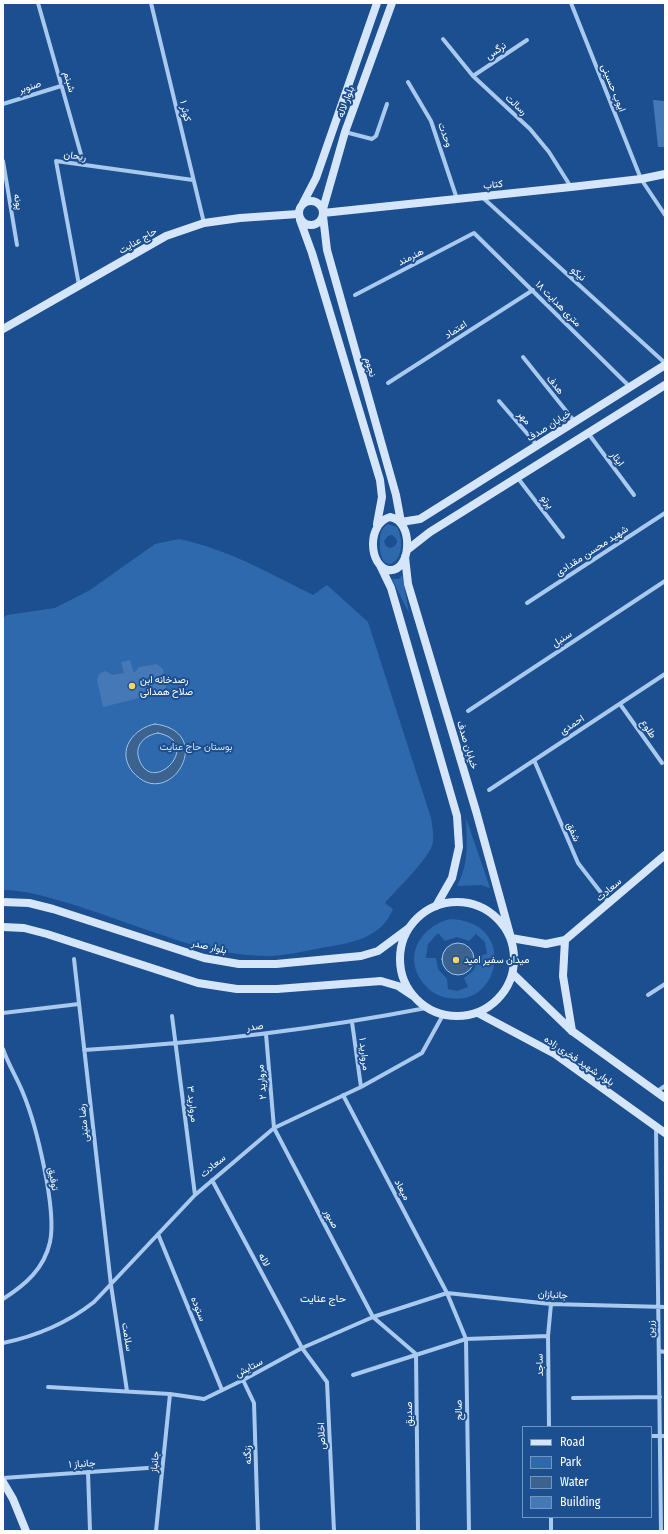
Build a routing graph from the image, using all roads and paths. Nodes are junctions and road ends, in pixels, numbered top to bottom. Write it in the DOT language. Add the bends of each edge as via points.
graph roads {
  1 [pos="38,3"];
  2 [pos="151,3"];
  3 [pos="377,3"];
  4 [pos="392,3"];
  5 [pos="571,3"];
  6 [pos="443,39"];
  7 [pos="527,40"];
  8 [pos="473,76"];
  9 [pos="408,82"];
  10 [pos="62,86"];
  11 [pos="3,104"];
  12 [pos="387,104"];
  13 [pos="346,132"];
  14 [pos="3,161"];
  15 [pos="84,165"];
  16 [pos="665,174"];
  17 [pos="641,179"];
  18 [pos="193,180"];
  19 [pos="571,187"];
  20 [pos="481,196"];
  21 [pos="457,199"];
  22 [pos="303,204"];
  23 [pos="323,213"];
  24 [pos="665,215"];
  25 [pos="299,217"];
  26 [pos="204,223"];
  27 [pos="474,233"];
  28 [pos="17,245"];
  29 [pos="80,286"];
  30 [pos="533,290"];
  31 [pos="355,295"];
  32 [pos="3,329"];
  33 [pos="523,357"];
  34 [pos="665,364"];
  35 [pos="388,383"];
  36 [pos="662,386"];
  37 [pos="630,387"];
  38 [pos="665,395"];
  39 [pos="499,401"];
  40 [pos="575,422"];
  41 [pos="588,433"];
  42 [pos="537,445"];
  43 [pos="517,477"];
  44 [pos="634,495"];
  45 [pos="665,513"];
  46 [pos="401,522"];
  47 [pos="377,524"];
  48 [pos="563,537"];
  49 [pos="406,553"];
  50 [pos="380,564"];
  51 [pos="665,581"];
  52 [pos="527,603"];
  53 [pos="665,674"];
  54 [pos="620,704"];
  55 [pos="468,711"];
  56 [pos="534,760"];
  57 [pos="662,763"];
  58 [pos="489,790"];
  59 [pos="665,855"];
  60 [pos="3,902"];
  61 [pos="609,903"];
  62 [pos="436,906"];
  63 [pos="3,927"];
  64 [pos="409,928"];
  65 [pos="511,938"];
  66 [pos="566,940"];
  67 [pos="74,960"];
  68 [pos="513,974"];
  69 [pos="665,984"];
  70 [pos="648,995"];
  71 [pos="413,996"];
  72 [pos="79,1004"];
  73 [pos="426,1008"];
  74 [pos="3,1013"];
  75 [pos="478,1013"];
  76 [pos="443,1015"];
  77 [pos="172,1016"];
  78 [pos="352,1022"];
  79 [pos="572,1031"];
  80 [pos="266,1034"];
  81 [pos="176,1044"];
  82 [pos="3,1049"];
  83 [pos="84,1050"];
  84 [pos="665,1086"];
  85 [pos="361,1087"];
  86 [pos="656,1092"];
  87 [pos="343,1095"];
  88 [pos="665,1098"];
  89 [pos="656,1126"];
  90 [pos="274,1128"];
  91 [pos="665,1133"];
  92 [pos="212,1180"];
  93 [pos="195,1194"];
  94 [pos="158,1234"];
  95 [pos="110,1285"];
  96 [pos="447,1292"];
  97 [pos="3,1299"];
  98 [pos="551,1304"];
  99 [pos="658,1308"];
  100 [pos="665,1308"];
  101 [pos="373,1317"];
  102 [pos="548,1336"];
  103 [pos="466,1339"];
  104 [pos="3,1343"];
  105 [pos="302,1348"];
  106 [pos="659,1351"];
  107 [pos="665,1352"];
  108 [pos="416,1354"];
  109 [pos="353,1375"];
  110 [pos="243,1380"];
  111 [pos="48,1387"];
  112 [pos="222,1390"];
  113 [pos="127,1391"];
  114 [pos="170,1394"];
  115 [pos="660,1397"];
  116 [pos="573,1398"];
  117 [pos="549,1426"];
  118 [pos="652,1436"];
  119 [pos="663,1436"];
  120 [pos="162,1467"];
  121 [pos="88,1472"];
  122 [pos="3,1478"];
  123 [pos="3,1482"];
  124 [pos="663,1501"];
  125 [pos="551,1518"];
  126 [pos="26,1531"];
  127 [pos="90,1531"];
  128 [pos="156,1531"];
  129 [pos="258,1531"];
  130 [pos="334,1531"];
  131 [pos="418,1531"];
  132 [pos="469,1531"];
  133 [pos="551,1531"];
  134 [pos="661,1531"];
  1 -- 10 [label="street, شبنم"];
  2 -- 18 [label="street, کوثر ۱"];
  3 -- 22 [label="main road, بلوار لاله" via="316,178"];
  4 -- 13 [label="main road, بلوار لاله"];
  5 -- 17 [label="street, ایوب حسینی"];
  6 -- 8 [label="street, رسالت"];
  7 -- 8 [label="street, نرگس"];
  8 -- 19 [label="street, رسالت" via="530,129 549,152"];
  9 -- 21 [label="street, وحدت" via="431,120"];
  10 -- 11 [label="street, صنوبر"];
  10 -- 15 [label="street, شبنم"];
  12 -- 13 [label="street" via="376,136 372,139"];
  13 -- 23 [label="main road, بلوار لاله"];
  14 -- 28 [label="street, پونه"];
  15 -- 18 [label="street, ریحان"];
  15 -- 29 [label="street, ریحان" via="56,161"];
  16 -- 17 [label="main road, کتاب"];
  17 -- 19 [label="main road, کتاب"];
  17 -- 24 [label="street, ایوب حسینی"];
  18 -- 26 [label="street, کوثر ۱"];
  19 -- 20 [label="main road, کتاب"];
  20 -- 21 [label="main road, کتاب"];
  20 -- 34 [label="street, نیکو"];
  21 -- 23 [label="main road, کتاب"];
  22 -- 23 [label="main road" via="306,201 314,201"];
  22 -- 25 [label="main road"];
  23 -- 25 [label="main road" via="319,223 315,225 306,225"];
  23 -- 46 [label="main road, نجوم" via="327,250 396,496"];
  25 -- 26 [label="main road, حاج عنایت" via="240,218"];
  25 -- 47 [label="main road" via="380,480 382,497"];
  26 -- 29 [label="main road, حاج عنایت" via="166,236"];
  27 -- 30 [label="street, ۱۸ متری هدایت"];
  27 -- 31 [label="street, هنرمند"];
  29 -- 32 [label="main road, حاج عنایت"];
  30 -- 35 [label="street, اعتماد"];
  30 -- 37 [label="street, ۱۸ متری هدایت"];
  33 -- 40 [label="street, هدف"];
  34 -- 37 [label="main road, خیابان صدف"];
  36 -- 38 [label="main road"];
  36 -- 41 [label="main road"];
  37 -- 40 [label="main road, خیابان صدف"];
  39 -- 42 [label="street, مهر"];
  40 -- 42 [label="main road, خیابان صدف"];
  41 -- 43 [label="main road"];
  41 -- 44 [label="street, ایثار"];
  42 -- 46 [label="main road, خیابان صدف" via="420,519"];
  43 -- 48 [label="street, پرتو"];
  43 -- 49 [label="main road" via="430,532"];
  45 -- 52 [label="street, شهید محسن مقدادی"];
  46 -- 47 [label="main road" via="390,517"];
  46 -- 49 [label="main road" via="405,532"];
  47 -- 50 [label="main road" via="373,538 374,550"];
  49 -- 50 [label="main road" via="401,564 394,569 387,569"];
  49 -- 65 [label="main road, خیابان صدف" via="408,584"];
  50 -- 62 [label="main road" via="391,588 457,816 459,847 452,878"];
  51 -- 55 [label="street, سنبل"];
  53 -- 54 [label="street, احمدی"];
  54 -- 56 [label="street, احمدی"];
  54 -- 57 [label="street, طلوع"];
  56 -- 58 [label="street, احمدی"];
  56 -- 61 [label="street, شفق" via="578,863"];
  59 -- 61 [label="main road, سعادت"];
  60 -- 64 [label="main road, بلوار صدر" via="29,903 53,909 204,958 239,964 276,964 361,956 378,951"];
  61 -- 66 [label="main road, سعادت"];
  62 -- 64 [label="main road" via="421,915"];
  62 -- 65 [label="main road" via="454,902 466,903 488,911 502,922"];
  63 -- 71 [label="main road" via="24,928 46,934 213,985 237,989 277,989 381,981 398,986"];
  64 -- 71 [label="main road" via="402,945 400,963 404,980"];
  65 -- 66 [label="main road" via="546,944"];
  65 -- 68 [label="main road" via="515,956"];
  66 -- 79 [label="main road" via="563,976"];
  67 -- 72 [label="street, رضا متینی"];
  68 -- 75 [label="main road" via="506,990 494,1004"];
  68 -- 79 [label="main road, بلوار شهید فخری زاده"];
  69 -- 70 [label="street"];
  71 -- 73 [label="main road"];
  72 -- 74 [label="street"];
  72 -- 83 [label="street, رضا متینی"];
  73 -- 76 [label="main road"];
  73 -- 78 [label="street, صدر"];
  75 -- 76 [label="main road" via="461,1017"];
  75 -- 89 [label="main road, بلوار شهید فخری زاده" via="555,1054"];
  76 -- 85 [label="street, سعادت" via="422,1053"];
  77 -- 81 [label="street, مروارید ۳"];
  78 -- 80 [label="street, صدر"];
  78 -- 85 [label="street, مروارید ۱"];
  79 -- 86 [label="main road, بلوار شهید فخری زاده"];
  80 -- 81 [label="street, صدر"];
  80 -- 90 [label="street, مروارید ۲"];
  81 -- 83 [label="street, صدر"];
  81 -- 93 [label="street, مروارید ۳"];
  82 -- 97 [label="street, توفیق" via="23,1092 34,1126 47,1190 51,1227 50,1241 38,1270 28,1282"];
  83 -- 95 [label="street, رضا متینی"];
  84 -- 86 [label="street"];
  85 -- 87 [label="street, سعادت"];
  86 -- 88 [label="main road, بلوار شهید فخری زاده"];
  87 -- 90 [label="street, سعادت"];
  87 -- 96 [label="street, میعاد"];
  89 -- 91 [label="main road, بلوار شهید فخری زاده"];
  89 -- 99 [label="street, زرین"];
  90 -- 92 [label="street, سعادت"];
  90 -- 101 [label="street, صبور"];
  92 -- 93 [label="street, سعادت"];
  92 -- 105 [label="street, لاله"];
  93 -- 94 [label="street, سعادت"];
  94 -- 95 [label="street, سعادت"];
  94 -- 112 [label="street, ستوده"];
  95 -- 104 [label="street, سعادت" via="82,1312 54,1328"];
  95 -- 113 [label="street, سلامت"];
  96 -- 98 [label="street, جانبازان"];
  96 -- 101 [label="street, ستایش"];
  96 -- 103 [label="street, صالح"];
  98 -- 99 [label="street, جانبازان"];
  98 -- 102 [label="street, ساجد"];
  99 -- 100 [label="street, جانبازان"];
  99 -- 106 [label="street, زرین"];
  101 -- 105 [label="street, ستایش"];
  101 -- 108 [label="street"];
  102 -- 103 [label="street"];
  102 -- 117 [label="street, ساجد"];
  103 -- 108 [label="street"];
  103 -- 132 [label="street, صالح"];
  105 -- 110 [label="street, ستایش"];
  105 -- 130 [label="street, اخلاص" via="327,1382"];
  106 -- 107 [label="street"];
  106 -- 115 [label="street, زرین"];
  108 -- 109 [label="street"];
  108 -- 131 [label="street, صدیق"];
  110 -- 112 [label="street, ستایش"];
  110 -- 129 [label="street, زنگنه" via="254,1403"];
  111 -- 113 [label="street, ستایش"];
  112 -- 114 [label="street, ستایش" via="204,1399"];
  113 -- 114 [label="street, ستایش"];
  114 -- 120 [label="street, جانباز"];
  115 -- 116 [label="street"];
  115 -- 119 [label="street, زرین"];
  118 -- 119 [label="street"];
  119 -- 124 [label="street, زرین"];
  120 -- 121 [label="street, جانباز ۱"];
  120 -- 128 [label="street, جانباز"];
  121 -- 122 [label="street, جانباز ۱"];
  121 -- 127 [label="street"];
  123 -- 126 [label="main road"];
  124 -- 134 [label="street, زرین"];
  125 -- 133 [label="street"];
}
